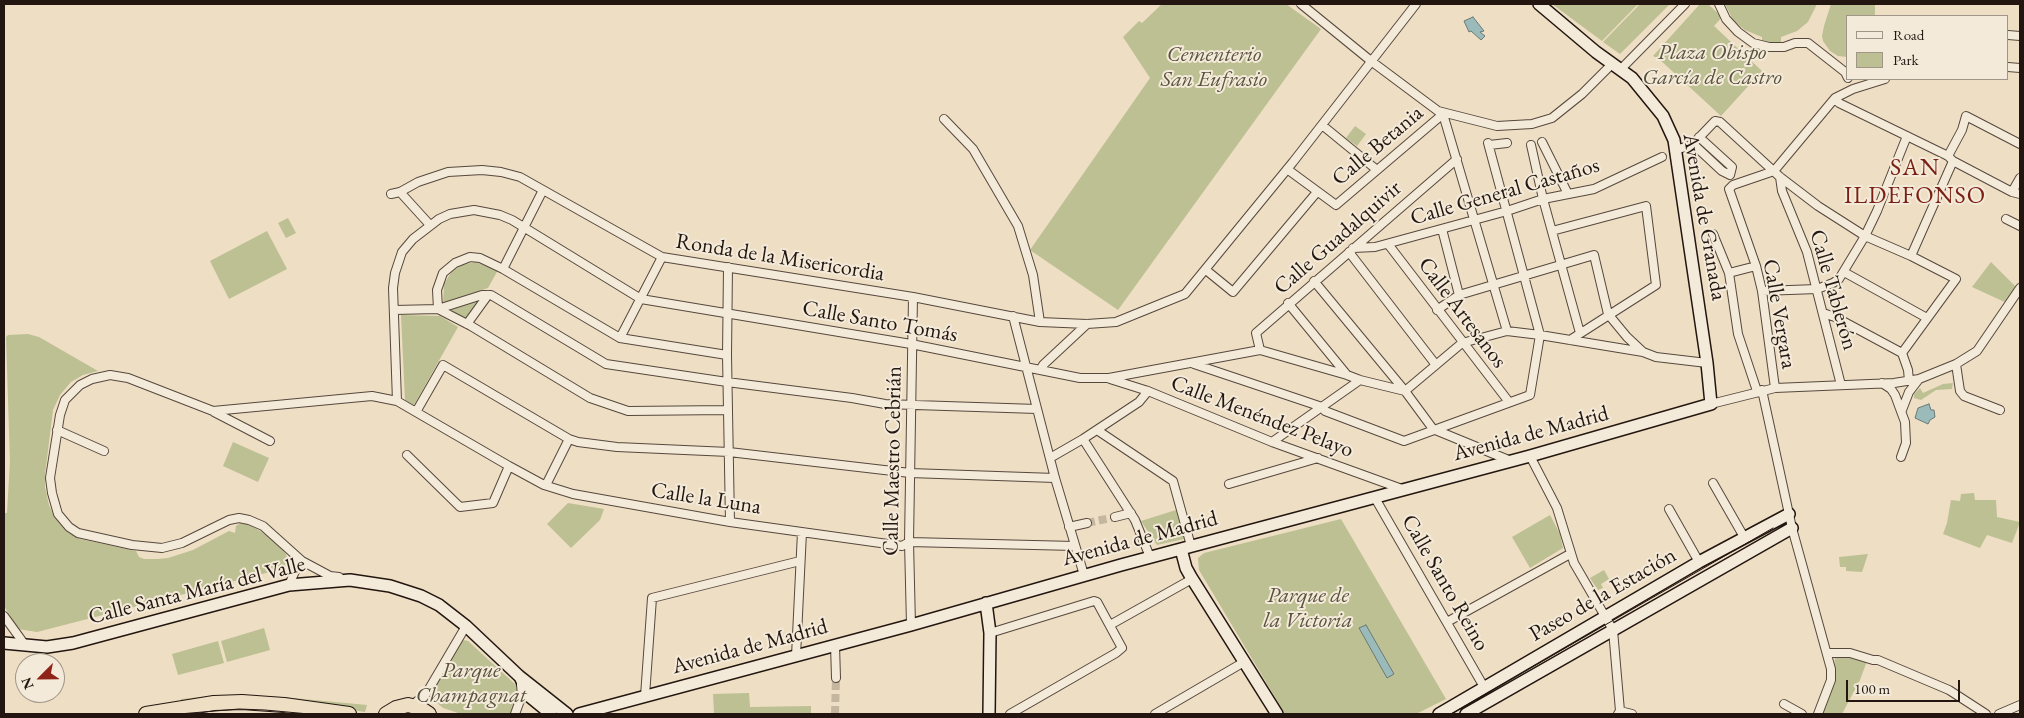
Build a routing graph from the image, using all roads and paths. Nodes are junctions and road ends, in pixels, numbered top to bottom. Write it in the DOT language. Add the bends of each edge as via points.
graph roads {
  1 [pos="1301,4"];
  2 [pos="1416,4"];
  3 [pos="1538,4"];
  4 [pos="1685,4"];
  5 [pos="1719,4"];
  6 [pos="1370,61"];
  7 [pos="1617,66"];
  8 [pos="1846,74"];
  9 [pos="1849,80"];
  10 [pos="1882,80"];
  11 [pos="1853,89"];
  12 [pos="1835,98"];
  13 [pos="1443,114"];
  14 [pos="944,119"];
  15 [pos="1322,125"];
  16 [pos="1907,136"];
  17 [pos="1696,140"];
  18 [pos="1542,142"];
  19 [pos="1507,143"];
  20 [pos="2020,144"];
  21 [pos="1531,145"];
  22 [pos="1675,150"];
  23 [pos="1662,158"];
  24 [pos="1950,158"];
  25 [pos="1457,159"];
  26 [pos="1287,169"];
  27 [pos="1377,170"];
  28 [pos="1777,174"];
  29 [pos="2020,178"];
  30 [pos="543,190"];
  31 [pos="400,192"];
  32 [pos="1317,192"];
  33 [pos="2012,192"];
  34 [pos="391,194"];
  35 [pos="1568,194"];
  36 [pos="2020,194"];
  37 [pos="1543,199"];
  38 [pos="1507,211"];
  39 [pos="2006,219"];
  40 [pos="1474,220"];
  41 [pos="430,225"];
  42 [pos="2020,226"];
  43 [pos="525,228"];
  44 [pos="1442,229"];
  45 [pos="1552,231"];
  46 [pos="1713,234"];
  47 [pos="1865,236"];
  48 [pos="1388,244"];
  49 [pos="1351,250"];
  50 [pos="1911,256"];
  51 [pos="662,257"];
  52 [pos="1561,264"];
  53 [pos="1756,266"];
  54 [pos="728,267"];
  55 [pos="503,269"];
  56 [pos="1206,270"];
  57 [pos="1844,272"];
  58 [pos="1729,273"];
  59 [pos="1525,276"];
  60 [pos="1314,281"];
  61 [pos="1492,285"];
  62 [pos="2020,288"];
  63 [pos="1818,289"];
  64 [pos="1762,292"];
  65 [pos="488,295"];
  66 [pos="1459,295"];
  67 [pos="913,297"];
  68 [pos="641,299"];
  69 [pos="2017,300"];
  70 [pos="1288,303"];
  71 [pos="438,309"];
  72 [pos="394,310"];
  73 [pos="1438,310"];
  74 [pos="1823,313"];
  75 [pos="728,314"];
  76 [pos="1608,314"];
  77 [pos="1013,316"];
  78 [pos="1928,318"];
  79 [pos="1040,322"];
  80 [pos="468,324"];
  81 [pos="1067,324"];
  82 [pos="1087,324"];
  83 [pos="1507,331"];
  84 [pos="1580,333"];
  85 [pos="1540,334"];
  86 [pos="1074,337"];
  87 [pos="620,338"];
  88 [pos="1570,340"];
  89 [pos="1462,343"];
  90 [pos="911,344"];
  91 [pos="1260,350"];
  92 [pos="1643,352"];
  93 [pos="1902,353"];
  94 [pos="727,355"];
  95 [pos="1192,364"];
  96 [pos="1708,364"];
  97 [pos="1956,364"];
  98 [pos="1436,365"];
  99 [pos="1025,367"];
  100 [pos="1040,370"];
  101 [pos="1347,375"];
  102 [pos="1109,378"];
  103 [pos="1919,379"];
  104 [pos="1360,380"];
  105 [pos="1909,381"];
  106 [pos="727,382"];
  107 [pos="1882,383"];
  108 [pos="1841,385"];
  109 [pos="1775,388"];
  110 [pos="1148,391"];
  111 [pos="1405,391"];
  112 [pos="1760,391"];
  113 [pos="397,401"];
  114 [pos="1509,402"];
  115 [pos="1711,404"];
  116 [pos="911,406"];
  117 [pos="1322,407"];
  118 [pos="1037,409"];
  119 [pos="727,410"];
  120 [pos="2000,410"];
  121 [pos="213,411"];
  122 [pos="416,412"];
  123 [pos="1902,412"];
  124 [pos="1433,429"];
  125 [pos="58,430"];
  126 [pos="1097,430"];
  127 [pos="1289,431"];
  128 [pos="569,439"];
  129 [pos="1083,439"];
  130 [pos="270,441"];
  131 [pos="1272,442"];
  132 [pos="1294,450"];
  133 [pos="104,451"];
  134 [pos="729,452"];
  135 [pos="407,455"];
  136 [pos="1530,456"];
  137 [pos="1901,457"];
  138 [pos="1050,458"];
  139 [pos="1318,458"];
  140 [pos="1511,461"];
  141 [pos="509,466"];
  142 [pos="910,473"];
  143 [pos="1055,478"];
  144 [pos="1713,483"];
  145 [pos="1229,484"];
  146 [pos="546,486"];
  147 [pos="1402,490"];
  148 [pos="1375,498"];
  149 [pos="1669,510"];
  150 [pos="1131,513"];
  151 [pos="1789,514"];
  152 [pos="1115,517"];
  153 [pos="730,522"];
  154 [pos="1087,523"];
  155 [pos="1069,527"];
  156 [pos="1792,528"];
  157 [pos="802,532"];
  158 [pos="1744,537"];
  159 [pos="909,542"];
  160 [pos="1075,546"];
  161 [pos="1186,547"];
  162 [pos="293,552"];
  163 [pos="1570,554"];
  164 [pos="1150,557"];
  165 [pos="800,561"];
  166 [pos="1699,562"];
  167 [pos="1084,575"];
  168 [pos="1192,578"];
  169 [pos="350,580"];
  170 [pos="289,585"];
  171 [pos="986,603"];
  172 [pos="4,616"];
  173 [pos="1606,618"];
  174 [pos="1447,622"];
  175 [pos="912,625"];
  176 [pos="1110,625"];
  177 [pos="466,626"];
  178 [pos="1612,630"];
  179 [pos="990,633"];
  180 [pos="4,643"];
  181 [pos="25,645"];
  182 [pos="835,645"];
  183 [pos="1828,653"];
  184 [pos="796,656"];
  185 [pos="1244,662"];
  186 [pos="519,676"];
  187 [pos="836,678"];
  188 [pos="1484,687"];
  189 [pos="426,694"];
  190 [pos="645,696"];
  191 [pos="1784,704"];
  192 [pos="2020,705"];
  193 [pos="411,706"];
  194 [pos="1619,713"];
  195 [pos="146,714"];
  196 [pos="349,714"];
  197 [pos="386,714"];
  198 [pos="429,714"];
  199 [pos="435,714"];
  200 [pos="515,714"];
  201 [pos="551,714"];
  202 [pos="567,714"];
  203 [pos="579,714"];
  204 [pos="988,714"];
  205 [pos="1010,714"];
  206 [pos="1156,714"];
  207 [pos="1277,714"];
  208 [pos="1439,714"];
  209 [pos="1466,714"];
  210 [pos="1632,714"];
  211 [pos="1802,714"];
  212 [pos="1818,714"];
  213 [pos="1986,714"];
  214 [pos="1999,714"];
  1 -- 6 [label="street"];
  2 -- 6 [label="street, Ronda de la Misericordia"];
  3 -- 7 [label="street, Avenida de Granada"];
  4 -- 7 [label="street"];
  5 -- 8 [label="street" via="1726,19 1754,43 1769,47 1808,43"];
  6 -- 13 [label="street"];
  6 -- 15 [label="street, Ronda de la Misericordia"];
  7 -- 13 [label="street" via="1552,118 1532,124 1506,126"];
  7 -- 22 [label="street, Avenida de Granada" via="1635,81 1663,116"];
  9 -- 11 [label="street"];
  10 -- 11 [label="street"];
  11 -- 12 [label="street"];
  12 -- 16 [label="street" via="1839,103"];
  12 -- 28 [label="street"];
  13 -- 25 [label="street"];
  13 -- 27 [label="street, Calle Betania"];
  14 -- 79 [label="street" via="973,149 1018,226 1034,275"];
  15 -- 26 [label="street, Ronda de la Misericordia"];
  15 -- 27 [label="street"];
  16 -- 24 [label="street"];
  16 -- 47 [label="street" via="1888,188"];
  17 -- 17 [label="street" via="1722,171 1730,175 1732,167"];
  17 -- 22 [label="street"];
  17 -- 28 [label="street" via="1715,121 1720,122"];
  18 -- 35 [label="street"];
  19 -- 38 [label="street" via="1488,144"];
  20 -- 24 [label="street" via="1966,116"];
  21 -- 37 [label="street"];
  22 -- 96 [label="street, Avenida de Granada"];
  23 -- 35 [label="street, Calle General Castaños" via="1594,189"];
  24 -- 33 [label="street"];
  24 -- 50 [label="street"];
  25 -- 40 [label="street"];
  25 -- 49 [label="street, Calle Guadalquivir"];
  26 -- 32 [label="street"];
  26 -- 56 [label="street, Ronda de la Misericordia"];
  27 -- 32 [label="street, Calle Betania" via="1336,205"];
  28 -- 47 [label="street" via="1818,206"];
  28 -- 53 [label="street, Calle Vergara" via="1733,185 1729,190"];
  28 -- 63 [label="street, Calle Tablerón"];
  29 -- 33 [label="street"];
  30 -- 31 [label="street, Ronda de la Misericordia" via="520,177 467,170 430,177"];
  30 -- 43 [label="street"];
  30 -- 51 [label="street, Ronda de la Misericordia"];
  31 -- 34 [label="street, Ronda de la Misericordia"];
  31 -- 41 [label="street"];
  32 -- 56 [label="street" via="1233,292"];
  33 -- 36 [label="street"];
  35 -- 37 [label="street, Calle General Castaños"];
  37 -- 38 [label="street, Calle General Castaños"];
  37 -- 45 [label="street"];
  38 -- 40 [label="street, Calle General Castaños"];
  38 -- 59 [label="street"];
  39 -- 42 [label="street"];
  40 -- 44 [label="street, Calle General Castaños"];
  40 -- 61 [label="street"];
  41 -- 43 [label="street" via="450,214 474,210 500,214"];
  41 -- 72 [label="street" via="402,252 395,273"];
  43 -- 55 [label="street"];
  43 -- 68 [label="street"];
  44 -- 48 [label="street, Calle General Castaños"];
  44 -- 66 [label="street"];
  45 -- 52 [label="street"];
  45 -- 76 [label="street" via="1646,206 1656,285"];
  46 -- 58 [label="street"];
  47 -- 50 [label="street"];
  47 -- 57 [label="street"];
  48 -- 49 [label="street, Calle General Castaños"];
  48 -- 73 [label="street, Calle Artesanos"];
  49 -- 60 [label="street, Calle Guadalquivir"];
  49 -- 98 [label="street"];
  50 -- 78 [label="street" via="1956,279"];
  51 -- 54 [label="street, Ronda de la Misericordia"];
  51 -- 68 [label="street"];
  52 -- 59 [label="street"];
  52 -- 76 [label="street" via="1594,256"];
  52 -- 84 [label="street"];
  53 -- 58 [label="street"];
  53 -- 64 [label="street, Calle Vergara"];
  54 -- 67 [label="street, Ronda de la Misericordia"];
  54 -- 75 [label="street"];
  55 -- 71 [label="street" via="484,259 455,263 439,281"];
  55 -- 87 [label="street"];
  56 -- 82 [label="street, Ronda de la Misericordia" via="1185,294 1116,322"];
  57 -- 63 [label="street" via="1833,284"];
  57 -- 78 [label="street"];
  58 -- 112 [label="street" via="1738,334"];
  59 -- 61 [label="street"];
  59 -- 85 [label="street"];
  60 -- 70 [label="street, Calle Guadalquivir"];
  60 -- 111 [label="street"];
  61 -- 66 [label="street"];
  61 -- 83 [label="street"];
  62 -- 69 [label="street"];
  63 -- 64 [label="street"];
  63 -- 74 [label="street, Calle Tablerón"];
  64 -- 109 [label="street, Calle Vergara"];
  65 -- 71 [label="street"];
  65 -- 80 [label="street"];
  65 -- 106 [label="street" via="606,364"];
  66 -- 73 [label="street"];
  67 -- 77 [label="street, Ronda de la Misericordia"];
  67 -- 90 [label="street, Calle Maestro Cebrián"];
  68 -- 75 [label="street, Calle Santo Tomás"];
  68 -- 87 [label="street"];
  69 -- 97 [label="street" via="1977,351"];
  70 -- 91 [label="street, Calle Guadalquivir" via="1256,333"];
  70 -- 101 [label="street"];
  71 -- 72 [label="street"];
  71 -- 80 [label="street"];
  72 -- 113 [label="street"];
  73 -- 89 [label="street, Calle Artesanos"];
  74 -- 93 [label="street"];
  74 -- 108 [label="street, Calle Tablerón"];
  75 -- 90 [label="street, Calle Santo Tomás"];
  75 -- 94 [label="street"];
  76 -- 84 [label="street"];
  76 -- 92 [label="street"];
  77 -- 79 [label="street, Ronda de la Misericordia"];
  77 -- 99 [label="street"];
  78 -- 93 [label="street"];
  79 -- 81 [label="street, Ronda de la Misericordia"];
  80 -- 119 [label="street" via="590,398 628,411"];
  81 -- 82 [label="street, Ronda de la Misericordia"];
  81 -- 86 [label="street"];
  82 -- 86 [label="street"];
  83 -- 85 [label="street"];
  83 -- 89 [label="street"];
  84 -- 88 [label="street"];
  85 -- 88 [label="street"];
  85 -- 114 [label="street" via="1530,395"];
  86 -- 100 [label="street"];
  87 -- 94 [label="street"];
  88 -- 92 [label="street"];
  89 -- 98 [label="street"];
  89 -- 114 [label="street, Calle Artesanos"];
  90 -- 99 [label="street, Calle Santo Tomás"];
  90 -- 116 [label="street, Calle Maestro Cebrián"];
  91 -- 95 [label="street"];
  91 -- 101 [label="street"];
  92 -- 96 [label="street" via="1656,357"];
  93 -- 105 [label="street"];
  94 -- 106 [label="street"];
  95 -- 102 [label="street"];
  95 -- 117 [label="street"];
  96 -- 115 [label="street, Avenida de Granada"];
  97 -- 103 [label="street"];
  97 -- 120 [label="street" via="1960,391 1964,396"];
  98 -- 111 [label="street"];
  99 -- 100 [label="street, Calle Santo Tomás"];
  99 -- 118 [label="street"];
  100 -- 102 [label="street, Calle Santo Tomás" via="1080,378"];
  101 -- 104 [label="street"];
  102 -- 110 [label="street, Calle Menéndez Pelayo"];
  103 -- 105 [label="street"];
  103 -- 123 [label="street" via="1909,392"];
  104 -- 111 [label="street"];
  104 -- 117 [label="street"];
  105 -- 107 [label="street"];
  106 -- 116 [label="street"];
  106 -- 119 [label="street"];
  107 -- 108 [label="street"];
  107 -- 123 [label="street" via="1891,389"];
  108 -- 109 [label="street"];
  109 -- 112 [label="street"];
  110 -- 126 [label="street" via="1139,402"];
  110 -- 131 [label="street, Calle Menéndez Pelayo"];
  111 -- 124 [label="street"];
  112 -- 115 [label="street"];
  112 -- 151 [label="street"];
  113 -- 121 [label="street, Calle la Luna" via="372,396"];
  113 -- 122 [label="street, Calle la Luna"];
  114 -- 124 [label="street"];
  115 -- 136 [label="street, Avenida de Madrid"];
  116 -- 118 [label="street"];
  116 -- 142 [label="street, Calle Maestro Cebrián"];
  117 -- 124 [label="street" via="1325,412 1404,441"];
  117 -- 127 [label="street"];
  118 -- 138 [label="street"];
  119 -- 134 [label="street"];
  121 -- 125 [label="street" via="128,378 108,375 80,385 65,400"];
  121 -- 130 [label="street"];
  122 -- 128 [label="street" via="443,365"];
  122 -- 141 [label="street, Calle la Luna"];
  123 -- 137 [label="street" via="1907,437"];
  124 -- 140 [label="street"];
  125 -- 133 [label="street"];
  125 -- 162 [label="street" via="50,478 52,493 58,514 78,533 162,548 182,543 239,518 263,526"];
  126 -- 129 [label="street"];
  126 -- 161 [label="street" via="1173,481"];
  127 -- 131 [label="street"];
  127 -- 132 [label="street" via="1289,442"];
  128 -- 134 [label="street" via="617,447"];
  128 -- 146 [label="street"];
  129 -- 138 [label="street"];
  129 -- 150 [label="street"];
  131 -- 132 [label="street, Calle Menéndez Pelayo"];
  132 -- 139 [label="street, Calle Menéndez Pelayo"];
  134 -- 142 [label="street"];
  134 -- 153 [label="street"];
  135 -- 141 [label="street" via="460,507 493,503"];
  136 -- 140 [label="street, Avenida de Madrid"];
  136 -- 163 [label="street" via="1557,508"];
  138 -- 143 [label="street"];
  139 -- 145 [label="street"];
  139 -- 147 [label="street, Calle Menéndez Pelayo"];
  140 -- 147 [label="street, Avenida de Madrid"];
  141 -- 146 [label="street, Calle la Luna"];
  142 -- 143 [label="street"];
  142 -- 159 [label="street, Calle Maestro Cebrián"];
  143 -- 155 [label="street"];
  144 -- 158 [label="street"];
  146 -- 153 [label="street, Calle la Luna" via="573,494"];
  147 -- 148 [label="street, Avenida de Madrid"];
  148 -- 161 [label="street, Avenida de Madrid"];
  148 -- 174 [label="street, Calle Santo Reino"];
  149 -- 166 [label="street"];
  150 -- 152 [label="street"];
  150 -- 164 [label="street"];
  151 -- 156 [label="street"];
  151 -- 158 [label="street, Paseo de la Estación"];
  153 -- 157 [label="street, Calle la Luna"];
  154 -- 155 [label="street"];
  155 -- 160 [label="street"];
  156 -- 178 [label="street, Paseo de la Estación"];
  156 -- 183 [label="street"];
  157 -- 159 [label="street, Calle la Luna" via="902,546"];
  157 -- 165 [label="street"];
  158 -- 166 [label="street, Paseo de la Estación"];
  159 -- 160 [label="street, Calle la Luna"];
  159 -- 175 [label="street, Calle Maestro Cebrián"];
  160 -- 167 [label="street"];
  161 -- 164 [label="street, Avenida de Madrid"];
  161 -- 168 [label="street" via="1186,568"];
  162 -- 169 [label="street" via="302,561 330,576"];
  162 -- 170 [label="street" via="297,562"];
  163 -- 173 [label="street"];
  163 -- 174 [label="street"];
  164 -- 167 [label="street, Avenida de Madrid"];
  165 -- 184 [label="street"];
  165 -- 190 [label="street" via="652,598"];
  166 -- 173 [label="street, Paseo de la Estación"];
  167 -- 171 [label="street, Avenida de Madrid"];
  168 -- 176 [label="street"];
  168 -- 185 [label="street"];
  169 -- 170 [label="street, Calle Santa María del Valle"];
  169 -- 177 [label="street, Calle Santa María del Valle" via="390,586 420,596 439,605"];
  170 -- 181 [label="street, Calle Santa María del Valle" via="73,643 47,647"];
  171 -- 175 [label="street, Avenida de Madrid"];
  171 -- 179 [label="street"];
  172 -- 181 [label="street"];
  173 -- 178 [label="street"];
  173 -- 188 [label="street, Paseo de la Estación"];
  174 -- 188 [label="street, Calle Santo Reino"];
  175 -- 182 [label="street, Avenida de Madrid"];
  176 -- 179 [label="street" via="1097,602 1091,602"];
  176 -- 205 [label="street" via="1122,648"];
  177 -- 186 [label="street, Calle Santa María del Valle"];
  177 -- 189 [label="street"];
  178 -- 194 [label="street"];
  178 -- 209 [label="street, Paseo de la Estación"];
  179 -- 204 [label="street"];
  180 -- 181 [label="street, Calle Santa María del Valle"];
  182 -- 184 [label="street, Avenida de Madrid"];
  182 -- 187 [label="street"];
  183 -- 212 [label="street" via="1831,680"];
  183 -- 213 [label="street" via="1850,653 1878,660 1949,690"];
  184 -- 190 [label="street, Avenida de Madrid"];
  185 -- 206 [label="street"];
  185 -- 207 [label="street"];
  186 -- 200 [label="street" via="522,695"];
  186 -- 201 [label="street, Calle Santa María del Valle" via="529,696"];
  186 -- 202 [label="street, Calle Santa María del Valle"];
  188 -- 208 [label="street, Paseo de la Estación"];
  189 -- 193 [label="street"];
  189 -- 199 [label="street" via="428,706"];
  190 -- 203 [label="street, Avenida de Madrid"];
  191 -- 211 [label="street"];
  192 -- 214 [label="street"];
  193 -- 197 [label="highway" via="397,707"];
  193 -- 198 [label="highway"];
  194 -- 210 [label="street"];
  195 -- 196 [label="highway" via="179,707 242,702"];
}
